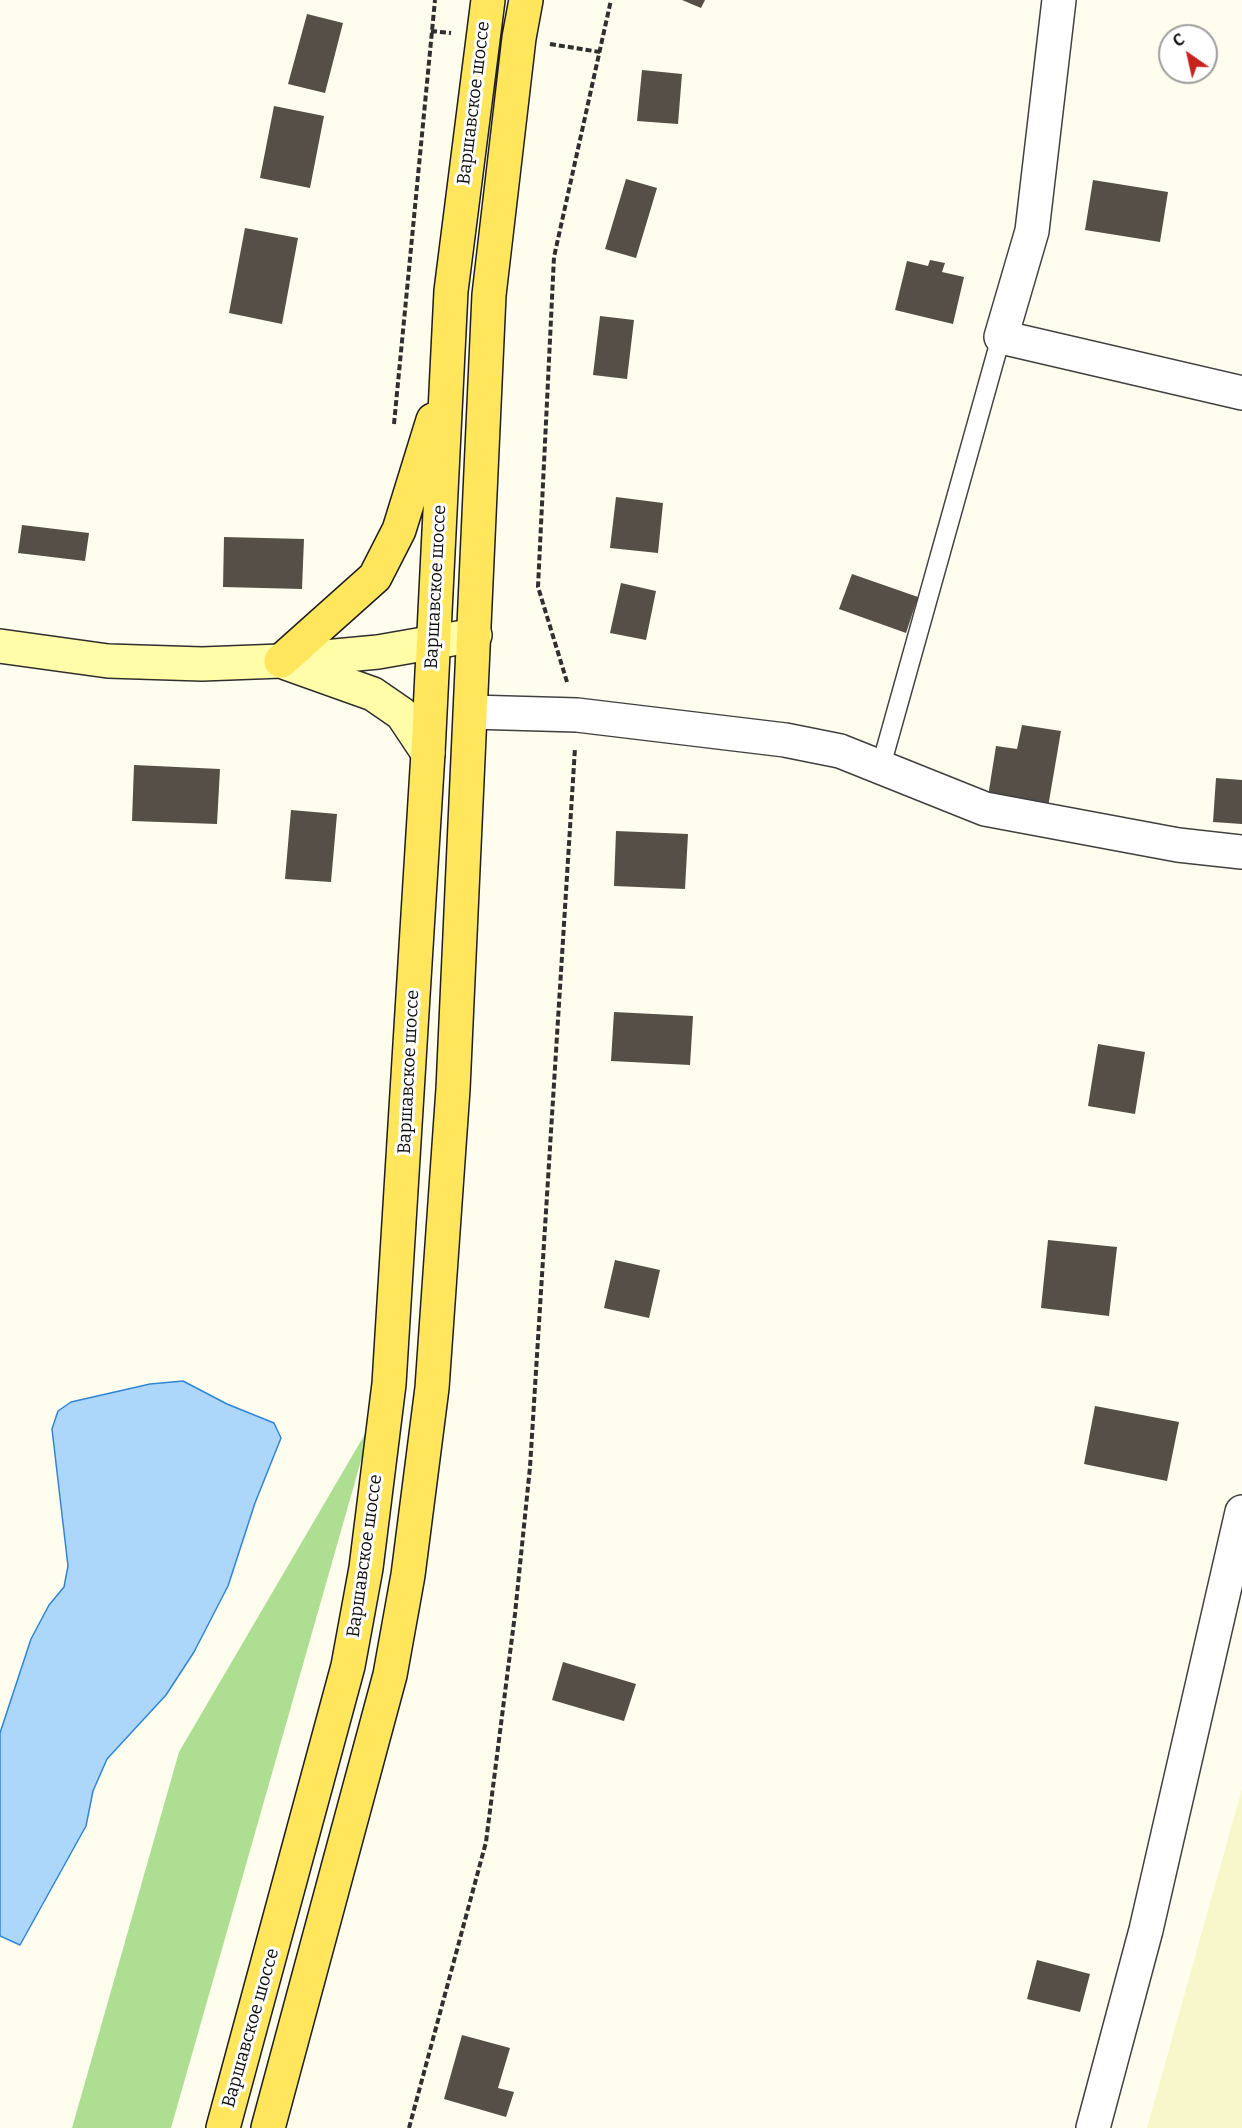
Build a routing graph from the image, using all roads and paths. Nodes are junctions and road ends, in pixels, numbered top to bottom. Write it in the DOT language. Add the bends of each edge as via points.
graph roads {
  1 [pos="435,0"];
  2 [pos="488,0"];
  3 [pos="526,0"];
  4 [pos="611,0"];
  5 [pos="1059,0"];
  6 [pos="1001,336"];
  7 [pos="447,372"];
  8 [pos="1242,393"];
  9 [pos="394,431"];
  10 [pos="475,635"];
  11 [pos="434,644"];
  12 [pos="0,646"];
  13 [pos="281,661"];
  14 [pos="471,712"];
  15 [pos="577,714"];
  16 [pos="428,753"];
  17 [pos="881,766"];
  18 [pos="1242,852"];
  19 [pos="1242,1512"];
  20 [pos="223,2128"];
  21 [pos="268,2128"];
  22 [pos="409,2128"];
  23 [pos="1093,2128"];
  1 -- 9 [label="path"];
  2 -- 7 [label="main road, Варшавское шоссе" via="455,254"];
  3 -- 10 [label="main road, Варшавское шоссе" via="489,295"];
  4 -- 15 [label="path" via="554,257 537,587"];
  5 -- 6 [label="street" via="1032,231"];
  6 -- 8 [label="street"];
  6 -- 17 [label="lane"];
  7 -- 11 [label="main road, Варшавское шоссе"];
  7 -- 13 [label="main road" via="399,530 375,577"];
  10 -- 11 [label="main road"];
  10 -- 14 [label="main road, Варшавское шоссе"];
  11 -- 13 [label="main road"];
  11 -- 16 [label="main road, Варшавское шоссе"];
  12 -- 13 [label="main road" via="108,661"];
  13 -- 16 [label="main road" via="373,694 402,714"];
  14 -- 15 [label="street"];
  14 -- 21 [label="main road, Варшавское шоссе" via="453,1089 432,1388 408,1575 390,1675"];
  15 -- 17 [label="street" via="785,740 840,751"];
  15 -- 22 [label="path" via="530,1467 515,1614 486,1842"];
  16 -- 20 [label="main road, Варшавское шоссе" via="389,1384 366,1568 348,1666"];
  17 -- 18 [label="street" via="985,809"];
  19 -- 23 [label="street" via="1146,1929"];
}
